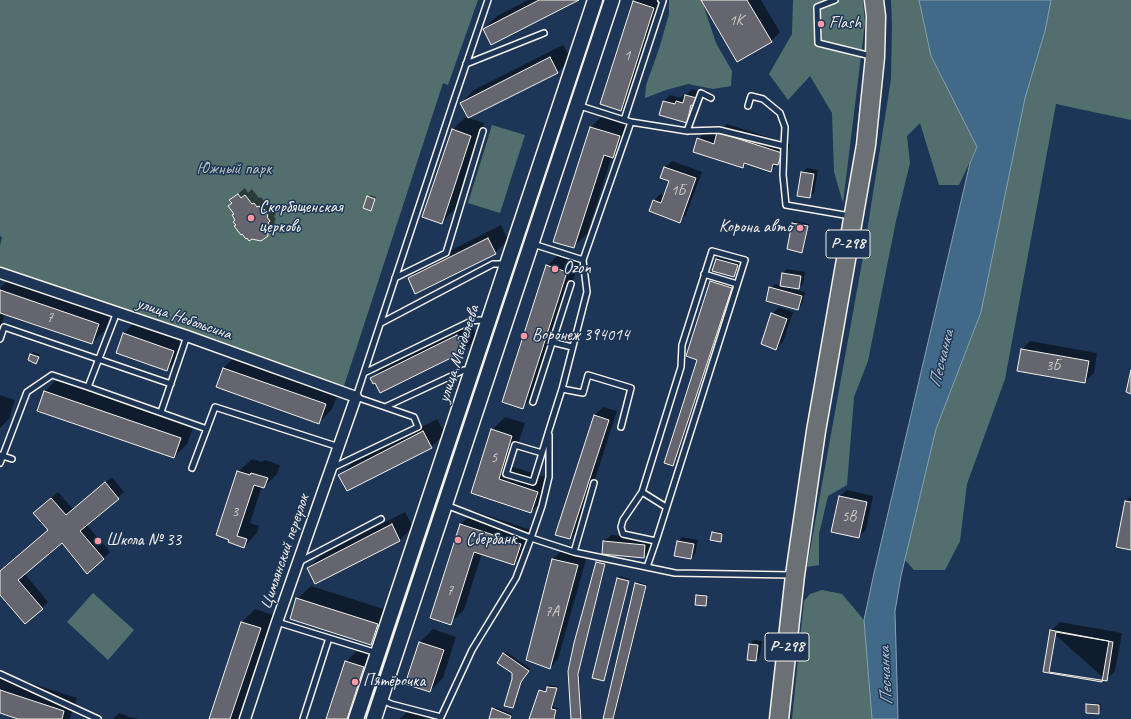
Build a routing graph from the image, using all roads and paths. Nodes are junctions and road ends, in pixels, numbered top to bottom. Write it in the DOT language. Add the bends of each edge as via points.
graph roads {
  1 [pos="488,0"];
  2 [pos="595,0"];
  3 [pos="612,0"];
  4 [pos="661,0"];
  5 [pos="835,0"];
  6 [pos="874,0"];
  7 [pos="544,33"];
  8 [pos="875,57"];
  9 [pos="466,64"];
  10 [pos="711,98"];
  11 [pos="562,101"];
  12 [pos="577,105"];
  13 [pos="748,106"];
  14 [pos="624,120"];
  15 [pos="631,122"];
  16 [pos="483,131"];
  17 [pos="686,131"];
  18 [pos="784,146"];
  19 [pos="853,217"];
  20 [pos="531,243"];
  21 [pos="583,260"];
  22 [pos="508,264"];
  23 [pos="0,273"];
  24 [pos="704,274"];
  25 [pos="395,278"];
  26 [pos="571,284"];
  27 [pos="737,284"];
  28 [pos="116,312"];
  29 [pos="488,322"];
  30 [pos="380,323"];
  31 [pos="187,336"];
  32 [pos="0,339"];
  33 [pos="552,342"];
  34 [pos="572,348"];
  35 [pos="98,359"];
  36 [pos="472,372"];
  37 [pos="364,373"];
  38 [pos="171,384"];
  39 [pos="88,387"];
  40 [pos="562,389"];
  41 [pos="356,397"];
  42 [pos="533,402"];
  43 [pos="385,407"];
  44 [pos="161,412"];
  45 [pos="621,427"];
  46 [pos="207,429"];
  47 [pos="549,430"];
  48 [pos="339,447"];
  49 [pos="542,453"];
  50 [pos="2,456"];
  51 [pos="12,458"];
  52 [pos="0,463"];
  53 [pos="192,468"];
  54 [pos="332,468"];
  55 [pos="594,483"];
  56 [pos="642,492"];
  57 [pos="445,505"];
  58 [pos="666,507"];
  59 [pos="381,519"];
  60 [pos="531,538"];
  61 [pos="656,540"];
  62 [pos="574,552"];
  63 [pos="299,562"];
  64 [pos="647,567"];
  65 [pos="795,575"];
  66 [pos="278,622"];
  67 [pos="329,638"];
  68 [pos="378,653"];
  69 [pos="0,674"];
  70 [pos="380,699"];
  71 [pos="97,719"];
  72 [pos="245,719"];
  73 [pos="303,719"];
  74 [pos="356,719"];
  75 [pos="374,719"];
  76 [pos="779,719"];
  1 -- 9 [label="lane"];
  2 -- 11 [label="street, улица Менделеева"];
  3 -- 12 [label="street, улица Менделеева"];
  4 -- 14 [label="lane" via="663,1"];
  5 -- 8 [label="lane" via="816,7 818,43"];
  6 -- 8 [label="highway, Р-298"];
  7 -- 9 [label="lane"];
  8 -- 19 [label="highway, Р-298" via="866,145"];
  9 -- 25 [label="lane"];
  10 -- 17 [label="lane" via="701,93"];
  11 -- 12 [label="street"];
  11 -- 22 [label="street, улица Менделеева"];
  12 -- 14 [label="lane"];
  12 -- 20 [label="street, улица Менделеева"];
  13 -- 18 [label="lane" via="751,96 763,99 780,113 785,127"];
  14 -- 15 [label="lane"];
  15 -- 17 [label="lane"];
  15 -- 21 [label="lane"];
  16 -- 25 [label="lane" via="446,253"];
  17 -- 18 [label="lane" via="719,130"];
  18 -- 19 [label="lane" via="786,205"];
  19 -- 65 [label="highway, Р-298" via="816,431"];
  20 -- 21 [label="lane"];
  20 -- 57 [label="street, улица Менделеева"];
  21 -- 34 [label="lane" via="587,292"];
  22 -- 29 [label="street, улица Менделеева"];
  22 -- 30 [label="lane" via="493,264"];
  23 -- 28 [label="street, улица Небольсина"];
  24 -- 27 [label="lane"];
  24 -- 27 [label="lane" via="712,251 745,260"];
  24 -- 56 [label="lane" via="682,345 681,367"];
  25 -- 30 [label="lane"];
  26 -- 33 [label="lane"];
  27 -- 58 [label="lane"];
  28 -- 31 [label="street, улица Небольсина"];
  28 -- 35 [label="lane"];
  29 -- 36 [label="street, улица Менделеева"];
  29 -- 37 [label="lane" via="471,321"];
  30 -- 37 [label="lane"];
  31 -- 38 [label="lane"];
  31 -- 41 [label="street, улица Небольсина"];
  32 -- 35 [label="lane" via="4,327"];
  33 -- 34 [label="lane"];
  33 -- 42 [label="lane"];
  34 -- 40 [label="lane"];
  35 -- 38 [label="lane"];
  35 -- 39 [label="lane"];
  36 -- 43 [label="lane" via="464,370"];
  36 -- 68 [label="street, улица Менделеева"];
  37 -- 41 [label="lane"];
  38 -- 44 [label="lane"];
  39 -- 44 [label="lane"];
  39 -- 50 [label="lane" via="52,375 26,392"];
  40 -- 45 [label="lane" via="583,393 588,375 631,388"];
  40 -- 47 [label="lane"];
  41 -- 43 [label="lane"];
  41 -- 48 [label="street, Цимлянский переулок"];
  43 -- 54 [label="lane" via="414,417 418,426"];
  44 -- 46 [label="lane"];
  46 -- 48 [label="lane" via="215,407"];
  46 -- 53 [label="lane"];
  47 -- 49 [label="lane"];
  47 -- 60 [label="lane" via="549,477"];
  48 -- 54 [label="street, Цимлянский переулок"];
  49 -- 49 [label="lane" via="533,482 506,474 515,445"];
  50 -- 51 [label="lane"];
  50 -- 52 [label="lane"];
  54 -- 63 [label="street, Цимлянский переулок"];
  55 -- 62 [label="lane"];
  56 -- 58 [label="lane"];
  56 -- 61 [label="lane" via="623,520 623,534"];
  57 -- 60 [label="lane"];
  57 -- 70 [label="street, улица Менделеева"];
  58 -- 61 [label="lane"];
  59 -- 63 [label="lane"];
  60 -- 62 [label="lane"];
  60 -- 70 [label="lane" via="516,578 472,650 441,717"];
  61 -- 64 [label="lane"];
  62 -- 64 [label="lane"];
  63 -- 66 [label="street, Цимлянский переулок"];
  64 -- 65 [label="lane" via="675,573"];
  65 -- 76 [label="highway, Р-298"];
  66 -- 67 [label="lane"];
  66 -- 72 [label="street, Цимлянский переулок"];
  67 -- 68 [label="lane"];
  67 -- 73 [label="lane"];
  68 -- 74 [label="street, улица Менделеева"];
  69 -- 71 [label="lane"];
  70 -- 75 [label="street, улица Менделеева"];
}
